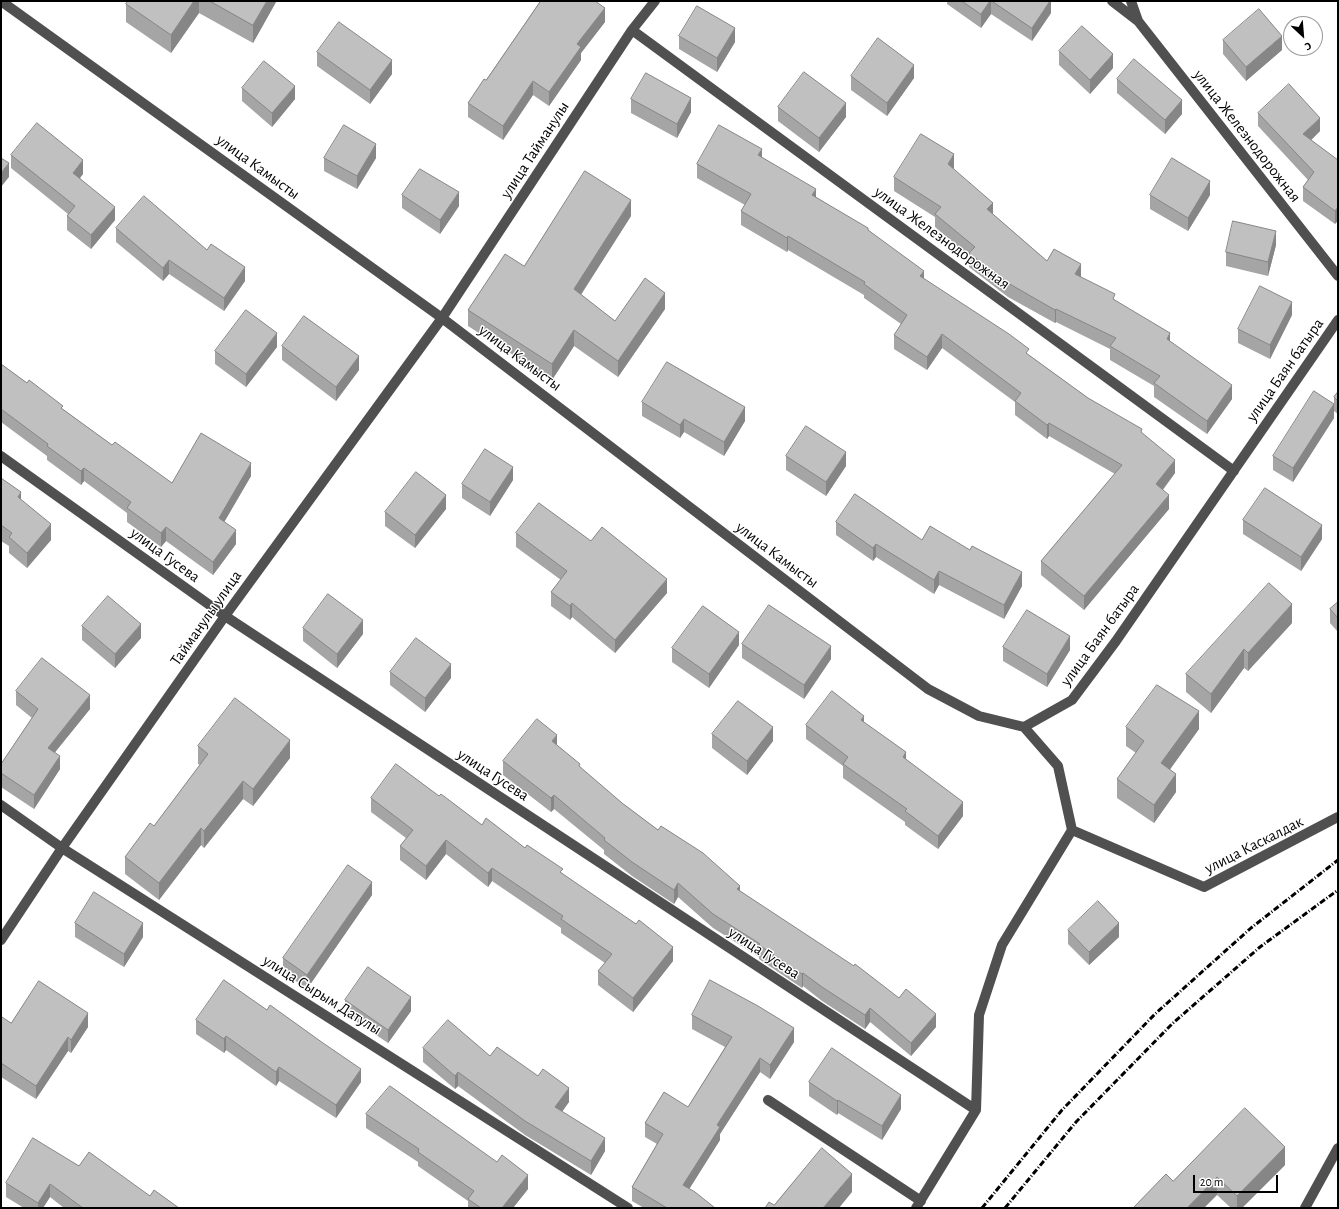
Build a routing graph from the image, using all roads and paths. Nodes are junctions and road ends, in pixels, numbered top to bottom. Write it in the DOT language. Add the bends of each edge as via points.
graph roads {
  1 [pos="1,1"];
  2 [pos="655,1"];
  3 [pos="1112,1"];
  4 [pos="1131,1"];
  5 [pos="1138,21"];
  6 [pos="632,30"];
  7 [pos="1338,276"];
  8 [pos="442,318"];
  9 [pos="1338,320"];
  10 [pos="1,456"];
  11 [pos="1234,471"];
  12 [pos="225,616"];
  13 [pos="1024,727"];
  14 [pos="1,805"];
  15 [pos="1338,817"];
  16 [pos="1072,830"];
  17 [pos="62,848"];
  18 [pos="1,940"];
  19 [pos="768,1100"];
  20 [pos="976,1110"];
  21 [pos="1338,1148"];
  22 [pos="919,1204"];
  23 [pos="628,1208"];
  24 [pos="1305,1208"];
  1 -- 8 [label="street, улица Камысты"];
  2 -- 6 [label="street, улица Тайманулы"];
  3 -- 5 [label="street, улица Железнодорожная"];
  4 -- 5 [label="street"];
  5 -- 7 [label="street, улица Железнодорожная"];
  6 -- 8 [label="street, улица Тайманулы"];
  6 -- 11 [label="street, улица Железнодорожная"];
  8 -- 12 [label="street, Тайманулы улица"];
  8 -- 13 [label="street, улица Камысты" via="928,688 979,716"];
  9 -- 11 [label="street, улица Баян батыра"];
  10 -- 12 [label="street, улица Гусева"];
  11 -- 13 [label="street, улица Баян батыра" via="1072,700"];
  12 -- 17 [label="street, Тайманулы улица"];
  12 -- 20 [label="street, улица Гусева"];
  13 -- 16 [label="street" via="1058,766"];
  14 -- 17 [label="street, улица Сырым Датулы"];
  15 -- 16 [label="street, улица Каскалдак" via="1204,887"];
  16 -- 20 [label="street" via="1002,945 979,1014"];
  17 -- 18 [label="street, Тайманулы улица"];
  17 -- 23 [label="street, улица Сырым Датулы"];
  19 -- 22 [label="street"];
  20 -- 22 [label="street"];
  21 -- 24 [label="street"];
}
